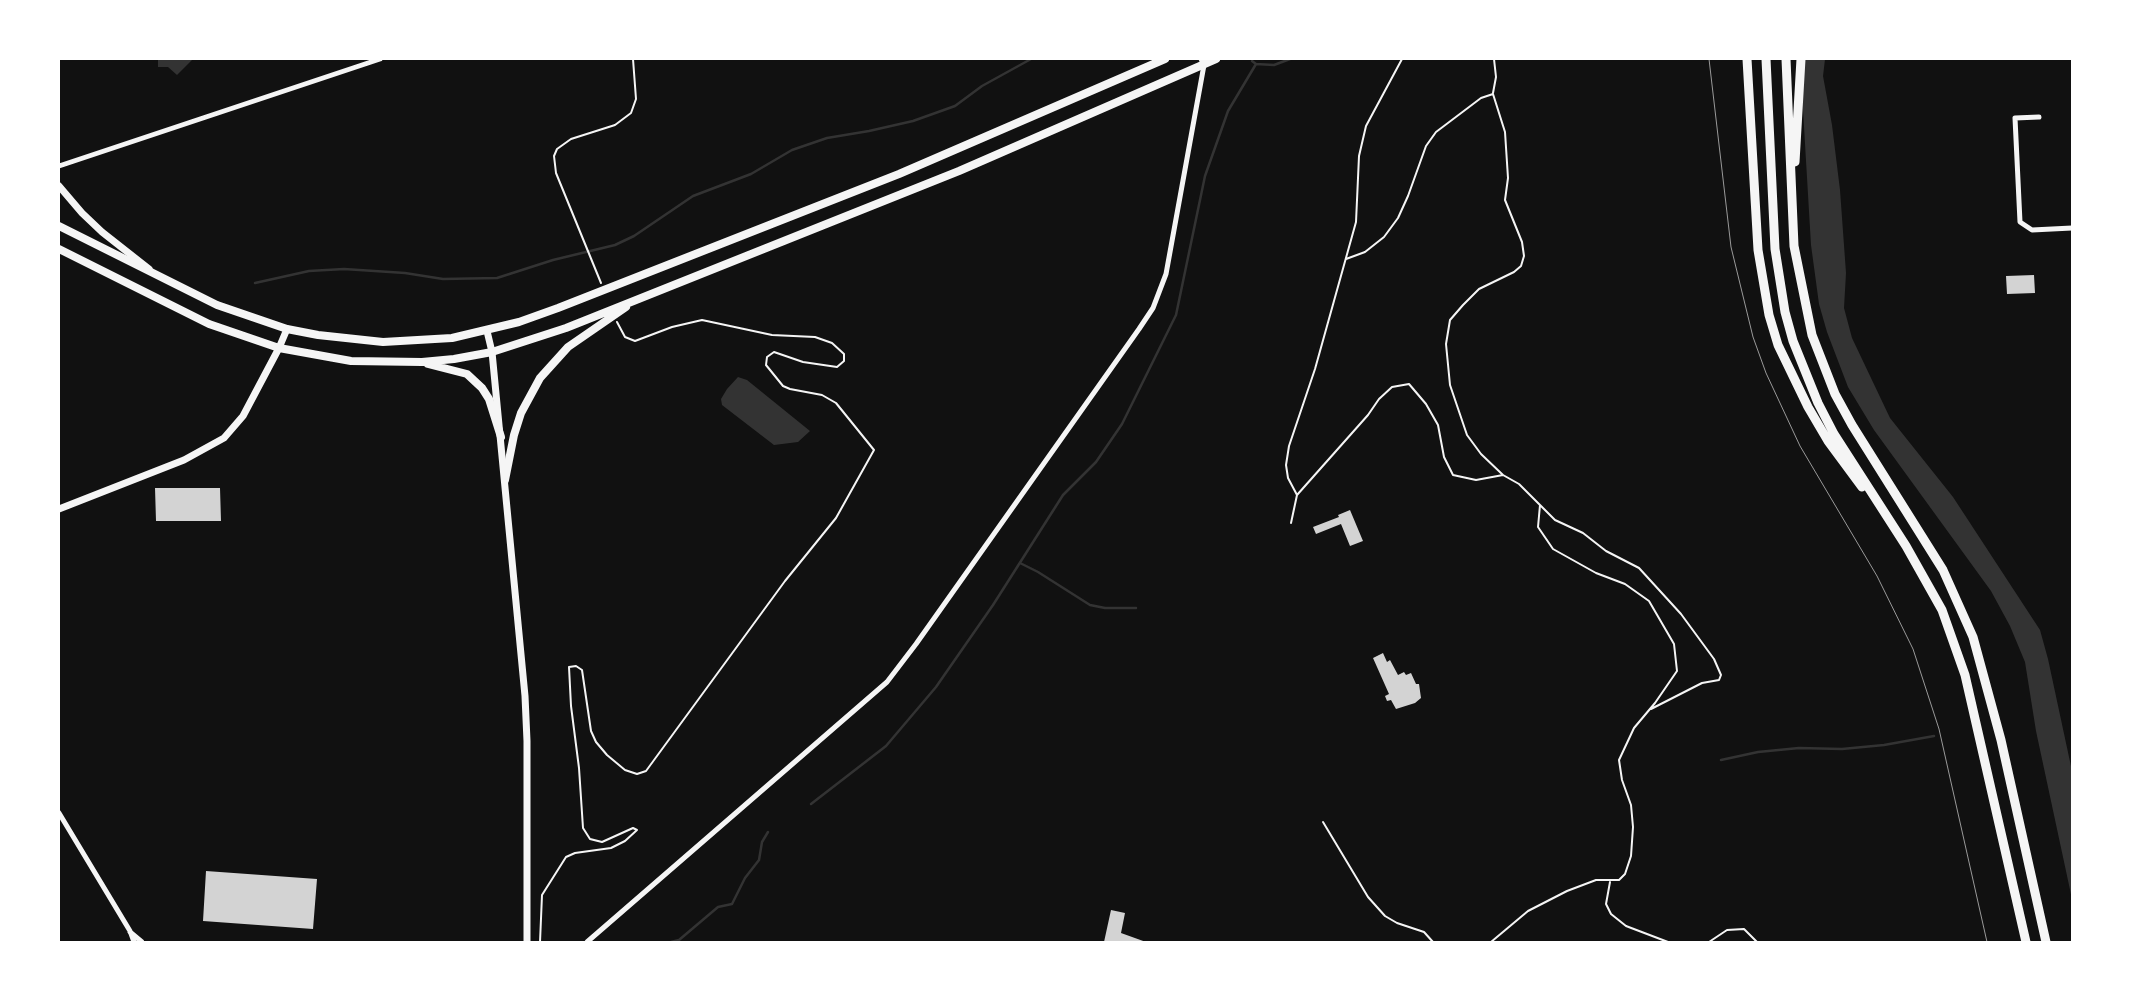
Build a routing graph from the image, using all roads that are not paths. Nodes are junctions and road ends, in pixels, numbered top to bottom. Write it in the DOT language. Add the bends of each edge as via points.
graph roads {
  1 [pos="380,59"];
  2 [pos="1165,59"];
  3 [pos="1216,59"];
  4 [pos="1747,59"];
  5 [pos="1766,59"];
  6 [pos="1786,59"];
  7 [pos="1801,59"];
  8 [pos="1203,62"];
  9 [pos="2039,117"];
  10 [pos="59,166"];
  11 [pos="59,186"];
  12 [pos="1792,217"];
  13 [pos="59,226"];
  14 [pos="2072,228"];
  15 [pos="59,249"];
  16 [pos="163,280"];
  17 [pos="639,298"];
  18 [pos="287,329"];
  19 [pos="487,331"];
  20 [pos="279,348"];
  21 [pos="492,352"];
  22 [pos="422,362"];
  23 [pos="500,437"];
  24 [pos="505,480"];
  25 [pos="59,509"];
  26 [pos="1906,546"];
  27 [pos="59,813"];
  28 [pos="130,931"];
  29 [pos="134,942"];
  30 [pos="142,942"];
  31 [pos="527,942"];
  32 [pos="587,942"];
  33 [pos="2026,942"];
  34 [pos="2046,942"];
  1 -- 10 [label="street"];
  2 -- 19 [label="main road" via="899,174 558,308"];
  3 -- 8 [label="main road"];
  4 -- 26 [label="highway" via="1758,250 1769,315 1778,345 1791,376 1828,441"];
  5 -- 26 [label="highway" via="1775,249 1793,341 1830,426"];
  6 -- 12 [label="highway"];
  7 -- 12 [label="highway"];
  8 -- 17 [label="main road" via="959,172"];
  8 -- 32 [label="street" via="1166,274 1153,308 922,636 886,682"];
  9 -- 14 [label="street" via="2015,118 2018,217 2026,228"];
  11 -- 16 [label="main road" via="102,232"];
  12 -- 34 [label="highway" via="1805,306 1822,367 1852,425 1943,570 1974,636"];
  13 -- 16 [label="main road"];
  15 -- 20 [label="main road" via="209,324"];
  16 -- 18 [label="main road" via="217,305"];
  17 -- 21 [label="main road" via="566,328"];
  17 -- 24 [label="main road" via="568,347 540,378 519,420"];
  18 -- 19 [label="main road" via="318,336 384,342 428,340"];
  18 -- 20 [label="main road"];
  19 -- 21 [label="main road"];
  20 -- 22 [label="main road" via="351,361"];
  20 -- 25 [label="main road" via="243,416 224,438 184,460"];
  21 -- 22 [label="main road"];
  21 -- 23 [label="main road"];
  22 -- 23 [label="main road" via="457,370 474,380 489,400"];
  23 -- 24 [label="main road"];
  24 -- 31 [label="main road" via="527,738"];
  26 -- 33 [label="highway" via="1942,610 1965,675"];
  27 -- 28 [label="street"];
  28 -- 29 [label="street"];
  28 -- 30 [label="street"];
}
